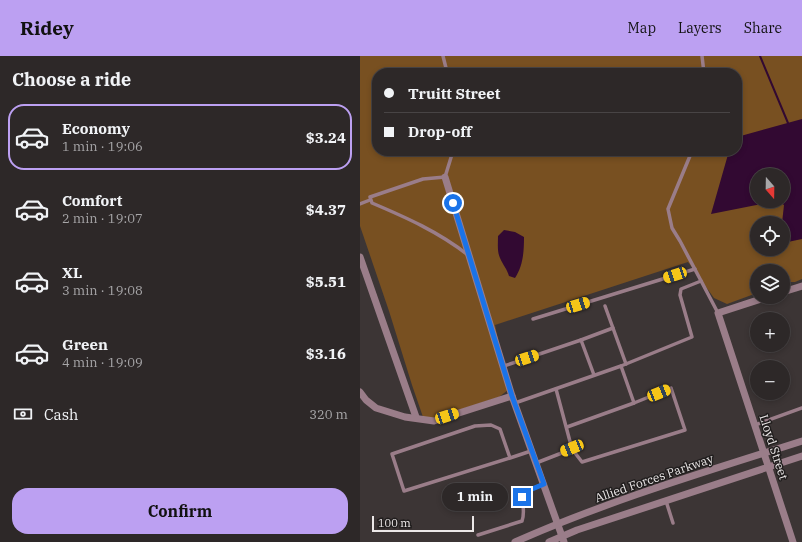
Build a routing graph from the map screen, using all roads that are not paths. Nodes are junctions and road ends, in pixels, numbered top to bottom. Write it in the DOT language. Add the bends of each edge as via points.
graph roads {
  1 [pos="443,56"];
  2 [pos="702,56"];
  3 [pos="446,68"];
  4 [pos="703,68"];
  5 [pos="451,156"];
  6 [pos="690,156"];
  7 [pos="445,177"];
  8 [pos="370,200"];
  9 [pos="360,204"];
  10 [pos="470,256"];
  11 [pos="360,257"];
  12 [pos="695,269"];
  13 [pos="701,281"];
  14 [pos="802,286"];
  15 [pos="790,290"];
  16 [pos="750,303"];
  17 [pos="605,306"];
  18 [pos="718,313"];
  19 [pos="533,319"];
  20 [pos="613,328"];
  21 [pos="581,340"];
  22 [pos="626,364"];
  23 [pos="504,366"];
  24 [pos="621,366"];
  25 [pos="594,375"];
  26 [pos="556,388"];
  27 [pos="360,392"];
  28 [pos="514,399"];
  29 [pos="634,403"];
  30 [pos="802,408"];
  31 [pos="416,417"];
  32 [pos="755,425"];
  33 [pos="567,427"];
  34 [pos="802,441"];
  35 [pos="572,448"];
  36 [pos="532,451"];
  37 [pos="764,453"];
  38 [pos="802,456"];
  39 [pos="510,458"];
  40 [pos="536,463"];
  41 [pos="768,466"];
  42 [pos="544,484"];
  43 [pos="666,501"];
  44 [pos="558,523"];
  45 [pos="673,523"];
  46 [pos="478,535"];
  47 [pos="563,539"];
  48 [pos="515,542"];
  49 [pos="550,542"];
  50 [pos="793,542"];
  1 -- 3 [label="lane"];
  2 -- 4 [label="lane"];
  5 -- 7 [label="lane"];
  6 -- 12 [label="lane" via="668,208 672,228"];
  7 -- 8 [label="lane" via="423,179 373,196"];
  7 -- 10 [label="street"];
  8 -- 9 [label="lane"];
  8 -- 10 [label="lane" via="455,244"];
  10 -- 23 [label="street"];
  11 -- 31 [label="street"];
  12 -- 13 [label="lane"];
  12 -- 19 [label="lane"];
  13 -- 18 [label="lane"];
  13 -- 22 [label="lane" via="681,289 680,295 692,338"];
  14 -- 15 [label="street"];
  16 -- 18 [label="street"];
  17 -- 20 [label="lane"];
  18 -- 32 [label="street, Lloyd Street"];
  20 -- 21 [label="lane"];
  20 -- 22 [label="lane"];
  21 -- 23 [label="lane"];
  21 -- 25 [label="lane"];
  22 -- 24 [label="lane"];
  23 -- 28 [label="street"];
  24 -- 25 [label="lane"];
  24 -- 29 [label="lane"];
  25 -- 26 [label="lane"];
  26 -- 28 [label="lane"];
  26 -- 33 [label="lane"];
  27 -- 31 [label="street" via="376,408 405,417"];
  28 -- 31 [label="street" via="434,421"];
  28 -- 36 [label="street"];
  29 -- 33 [label="lane"];
  29 -- 35 [label="lane" via="671,388 685,430 582,462"];
  30 -- 32 [label="lane"];
  32 -- 37 [label="street, Lloyd Street"];
  33 -- 35 [label="lane"];
  34 -- 37 [label="street, Allied Forces Parkway"];
  35 -- 40 [label="lane"];
  36 -- 39 [label="lane"];
  36 -- 40 [label="street"];
  37 -- 41 [label="street, Lloyd Street"];
  37 -- 44 [label="street, Allied Forces Parkway"];
  38 -- 41 [label="street, Allied Forces Parkway"];
  39 -- 39 [label="lane" via="404,491 392,454 474,426 491,425 500,429"];
  40 -- 42 [label="street"];
  41 -- 43 [label="street, Allied Forces Parkway"];
  41 -- 50 [label="street, Lloyd Street"];
  42 -- 44 [label="street"];
  42 -- 46 [label="lane" via="525,492 522,497 522,521"];
  43 -- 45 [label="lane"];
  43 -- 47 [label="street, Allied Forces Parkway"];
  44 -- 47 [label="street"];
  44 -- 48 [label="street, Allied Forces Parkway"];
  47 -- 49 [label="street, Allied Forces Parkway"];
}
